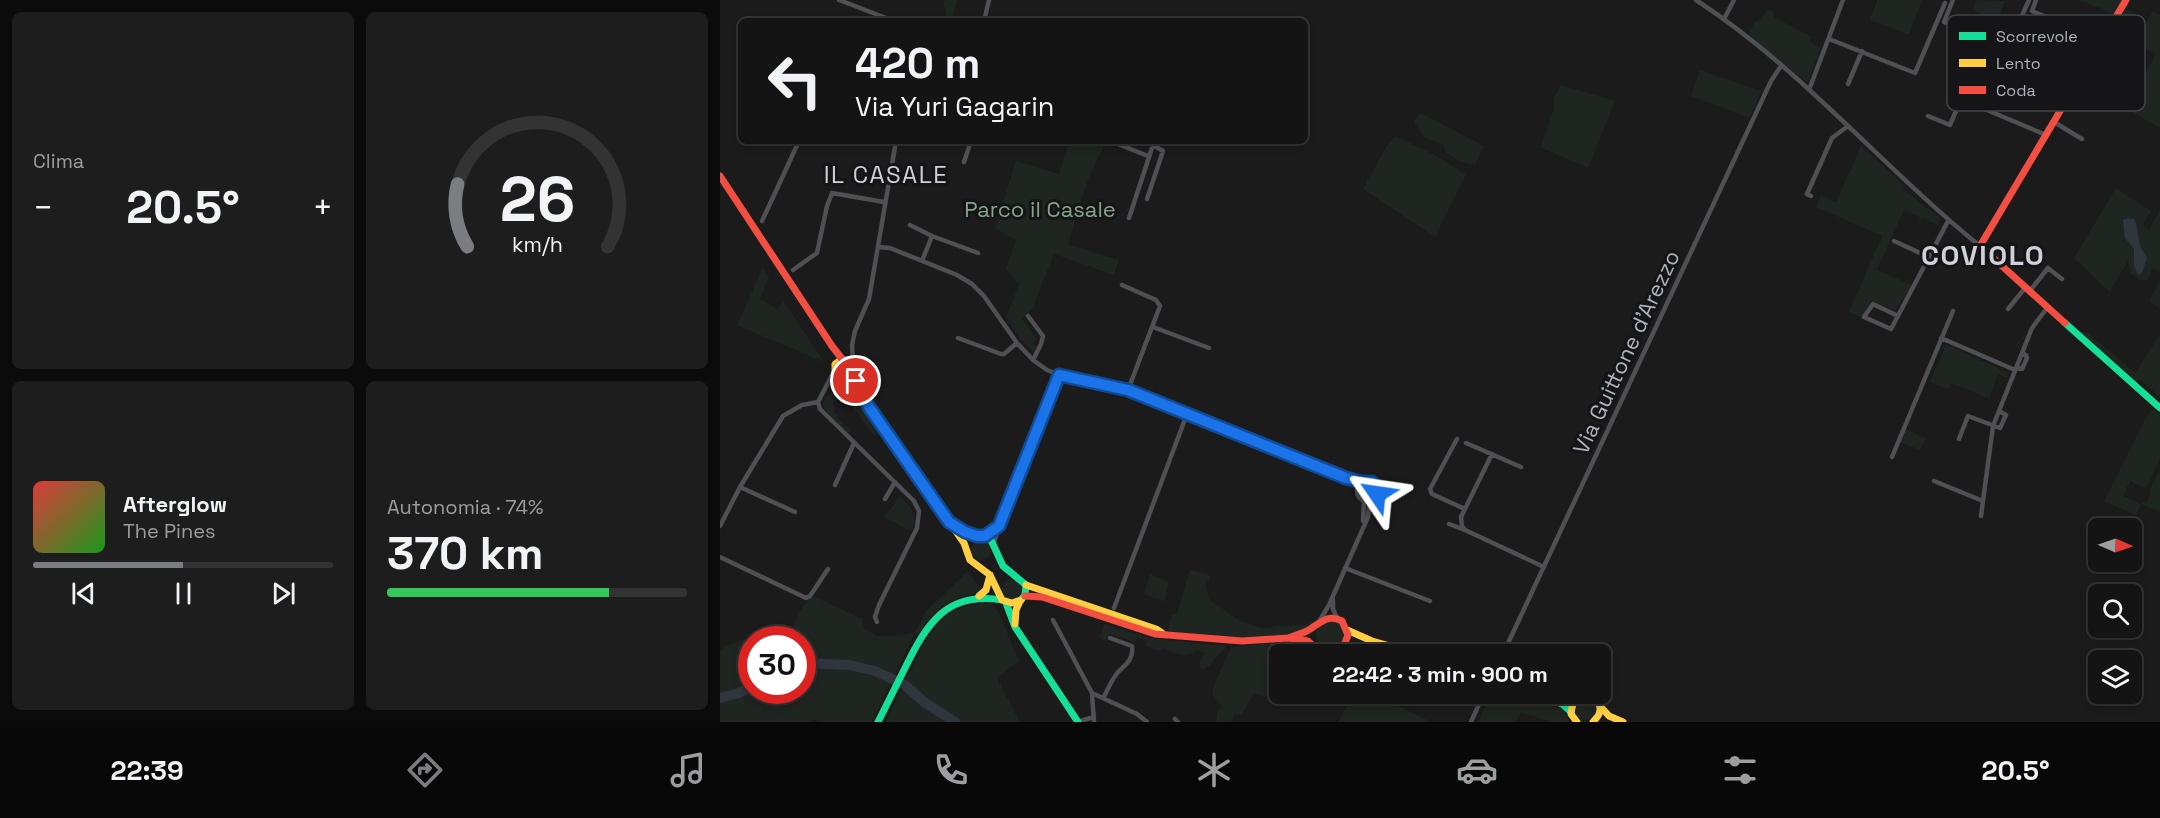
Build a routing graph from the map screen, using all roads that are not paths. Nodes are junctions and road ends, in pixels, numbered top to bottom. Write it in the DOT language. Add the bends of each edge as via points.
graph roads {
  1 [pos="841,0"];
  2 [pos="989,0"];
  3 [pos="1696,0"];
  4 [pos="1734,0"];
  5 [pos="1843,0"];
  6 [pos="1953,0"];
  7 [pos="2029,0"];
  8 [pos="2036,0"];
  9 [pos="2126,0"];
  10 [pos="1945,3"];
  11 [pos="2022,15"];
  12 [pos="2042,15"];
  13 [pos="2117,15"];
  14 [pos="886,18"];
  15 [pos="985,18"];
  16 [pos="1724,19"];
  17 [pos="1947,23"];
  18 [pos="1829,39"];
  19 [pos="1862,51"];
  20 [pos="1781,66"];
  21 [pos="1848,84"];
  22 [pos="1809,90"];
  23 [pos="1956,111"];
  24 [pos="1989,111"];
  25 [pos="2060,111"];
  26 [pos="1928,116"];
  27 [pos="2054,122"];
  28 [pos="1848,126"];
  29 [pos="2046,135"];
  30 [pos="2082,139"];
  31 [pos="798,144"];
  32 [pos="895,144"];
  33 [pos="970,144"];
  34 [pos="1118,144"];
  35 [pos="1151,144"];
  36 [pos="1154,146"];
  37 [pos="1148,156"];
  38 [pos="964,162"];
  39 [pos="720,176"];
  40 [pos="1811,196"];
  41 [pos="1147,200"];
  42 [pos="884,202"];
  43 [pos="1129,218"];
  44 [pos="1948,221"];
  45 [pos="762,222"];
  46 [pos="910,225"];
  47 [pos="932,236"];
  48 [pos="1894,241"];
  49 [pos="1980,246"];
  50 [pos="879,247"];
  51 [pos="978,253"];
  52 [pos="1931,258"];
  53 [pos="922,261"];
  54 [pos="793,270"];
  55 [pos="2062,279"];
  56 [pos="1122,285"];
  57 [pos="2027,290"];
  58 [pos="2047,308"];
  59 [pos="2008,309"];
  60 [pos="1953,311"];
  61 [pos="1028,316"];
  62 [pos="1898,316"];
  63 [pos="1153,327"];
  64 [pos="958,338"];
  65 [pos="1941,338"];
  66 [pos="1017,343"];
  67 [pos="852,345"];
  68 [pos="1209,348"];
  69 [pos="841,360"];
  70 [pos="1033,360"];
  71 [pos="853,363"];
  72 [pos="2015,369"];
  73 [pos="834,371"];
  74 [pos="853,375"];
  75 [pos="1059,375"];
  76 [pos="843,379"];
  77 [pos="827,386"];
  78 [pos="1128,390"];
  79 [pos="818,402"];
  80 [pos="869,407"];
  81 [pos="2160,408"];
  82 [pos="1999,411"];
  83 [pos="1187,414"];
  84 [pos="1993,426"];
  85 [pos="1456,439"];
  86 [pos="1959,439"];
  87 [pos="854,443"];
  88 [pos="1466,443"];
  89 [pos="1492,454"];
  90 [pos="1892,457"];
  91 [pos="1521,467"];
  92 [pos="1346,478"];
  93 [pos="1934,481"];
  94 [pos="895,482"];
  95 [pos="1362,482"];
  96 [pos="835,485"];
  97 [pos="740,487"];
  98 [pos="1357,489"];
  99 [pos="885,499"];
  100 [pos="1367,501"];
  101 [pos="1983,501"];
  102 [pos="1465,509"];
  103 [pos="795,512"];
  104 [pos="1981,516"];
  105 [pos="949,522"];
  106 [pos="1449,524"];
  107 [pos="720,526"];
  108 [pos="999,526"];
  109 [pos="1465,531"];
  110 [pos="981,536"];
  111 [pos="994,544"];
  112 [pos="967,549"];
  113 [pos="720,557"];
  114 [pos="1544,567"];
  115 [pos="828,568"];
  116 [pos="1345,568"];
  117 [pos="990,575"];
  118 [pos="1026,585"];
  119 [pos="1334,594"];
  120 [pos="979,596"];
  121 [pos="1022,599"];
  122 [pos="1004,601"];
  123 [pos="1430,601"];
  124 [pos="1114,608"];
  125 [pos="1337,618"];
  126 [pos="1053,620"];
  127 [pos="1320,620"];
  128 [pos="877,622"];
  129 [pos="1016,627"];
  130 [pos="1313,627"];
  131 [pos="1347,630"];
  132 [pos="1162,633"];
  133 [pos="1110,638"];
  134 [pos="1288,638"];
  135 [pos="1372,641"];
  136 [pos="1312,644"];
  137 [pos="1313,644"];
  138 [pos="1346,644"];
  139 [pos="1348,644"];
  140 [pos="1383,644"];
  141 [pos="1508,644"];
  142 [pos="1092,693"];
  143 [pos="1103,698"];
  144 [pos="1479,704"];
  145 [pos="1562,704"];
  146 [pos="1572,704"];
  147 [pos="1600,706"];
  148 [pos="1574,719"];
  149 [pos="1094,720"];
  150 [pos="1621,721"];
  151 [pos="878,722"];
  152 [pos="1077,722"];
  153 [pos="1147,722"];
  154 [pos="1471,722"];
  155 [pos="1594,722"];
  1 -- 14 [label="street"];
  2 -- 15 [label="street"];
  3 -- 16 [label="street"];
  4 -- 16 [label="street"];
  5 -- 18 [label="street"];
  6 -- 17 [label="street" via="1944,22"];
  7 -- 11 [label="street"];
  8 -- 12 [label="street" via="2032,11"];
  9 -- 13 [label="main road"];
  10 -- 19 [label="street" via="1915,73"];
  16 -- 20 [label="street"];
  18 -- 19 [label="street"];
  18 -- 22 [label="street"];
  19 -- 21 [label="street"];
  20 -- 22 [label="street"];
  20 -- 114 [label="street, Via Guittone d'Arezzo"];
  22 -- 28 [label="street"];
  23 -- 26 [label="street" via="1950,125"];
  24 -- 29 [label="street"];
  25 -- 27 [label="main road"];
  27 -- 29 [label="main road"];
  27 -- 30 [label="street"];
  28 -- 40 [label="street" via="1832,138 1807,194"];
  28 -- 44 [label="street"];
  29 -- 49 [label="main road"];
  31 -- 45 [label="street"];
  32 -- 42 [label="street"];
  33 -- 38 [label="street"];
  34 -- 37 [label="street"];
  35 -- 36 [label="street"];
  36 -- 37 [label="street"];
  36 -- 41 [label="street" via="1163,151"];
  37 -- 43 [label="street"];
  39 -- 69 [label="main road"];
  42 -- 50 [label="street"];
  42 -- 54 [label="street" via="832,193 817,253"];
  44 -- 49 [label="street"];
  44 -- 52 [label="street"];
  46 -- 47 [label="street"];
  47 -- 51 [label="street"];
  47 -- 53 [label="street"];
  48 -- 52 [label="street"];
  49 -- 57 [label="main road"];
  50 -- 53 [label="street"];
  50 -- 67 [label="street" via="869,299"];
  52 -- 62 [label="street"];
  53 -- 66 [label="street" via="961,277 978,290"];
  55 -- 57 [label="street" via="2048,268"];
  56 -- 63 [label="street" via="1159,303"];
  57 -- 58 [label="main road"];
  57 -- 59 [label="street"];
  58 -- 72 [label="street" via="2032,328"];
  58 -- 81 [label="main road"];
  60 -- 65 [label="street"];
  61 -- 70 [label="street" via="1043,336"];
  62 -- 62 [label="street" via="1892,329 1864,317 1873,304"];
  63 -- 68 [label="street"];
  63 -- 78 [label="street"];
  64 -- 66 [label="street" via="1001,354"];
  65 -- 72 [label="street"];
  65 -- 90 [label="street"];
  66 -- 70 [label="street"];
  67 -- 69 [label="street"];
  67 -- 71 [label="street"];
  69 -- 71 [label="main road"];
  69 -- 73 [label="main road"];
  70 -- 75 [label="street"];
  71 -- 74 [label="main road"];
  72 -- 82 [label="street"];
  73 -- 76 [label="main road"];
  73 -- 77 [label="street"];
  74 -- 76 [label="main road"];
  74 -- 80 [label="main road"];
  75 -- 78 [label="street"];
  75 -- 108 [label="street"];
  76 -- 77 [label="street"];
  76 -- 80 [label="main road"];
  77 -- 79 [label="street"];
  78 -- 83 [label="street"];
  79 -- 87 [label="street" via="820,409"];
  79 -- 97 [label="street" via="792,409 783,416"];
  80 -- 105 [label="main road"];
  82 -- 84 [label="street"];
  82 -- 84 [label="street" via="2006,417 2000,428"];
  83 -- 92 [label="street"];
  83 -- 124 [label="street"];
  84 -- 86 [label="street" via="1968,416"];
  84 -- 101 [label="street"];
  85 -- 102 [label="street" via="1430,489 1432,494"];
  87 -- 94 [label="street"];
  87 -- 96 [label="street"];
  88 -- 89 [label="street"];
  89 -- 91 [label="street"];
  89 -- 102 [label="street"];
  92 -- 95 [label="street"];
  92 -- 98 [label="street"];
  93 -- 101 [label="street"];
  94 -- 99 [label="street"];
  94 -- 128 [label="street" via="914,501 919,517 879,605"];
  95 -- 98 [label="street"];
  95 -- 100 [label="street" via="1372,482 1377,487 1376,497"];
  97 -- 103 [label="street"];
  97 -- 107 [label="street"];
  98 -- 100 [label="street" via="1358,495"];
  100 -- 116 [label="street" via="1368,517"];
  101 -- 104 [label="street"];
  102 -- 109 [label="street" via="1461,517"];
  105 -- 110 [label="main road"];
  105 -- 112 [label="main road"];
  106 -- 109 [label="street"];
  108 -- 110 [label="street"];
  108 -- 111 [label="street"];
  109 -- 114 [label="street"];
  110 -- 111 [label="main road"];
  110 -- 112 [label="main road" via="970,542"];
  111 -- 118 [label="main road" via="1003,566"];
  112 -- 117 [label="main road" via="970,560"];
  113 -- 115 [label="street" via="806,598"];
  114 -- 141 [label="street, Via Guittone d'Arezzo"];
  116 -- 119 [label="street"];
  116 -- 123 [label="street"];
  117 -- 120 [label="main road" via="986,590"];
  117 -- 122 [label="main road"];
  118 -- 121 [label="main road"];
  118 -- 132 [label="main road"];
  119 -- 125 [label="street"];
  119 -- 127 [label="street"];
  120 -- 122 [label="main road"];
  120 -- 151 [label="main road" via="951,606 922,633"];
  121 -- 122 [label="main road"];
  121 -- 129 [label="main road" via="1016,610"];
  121 -- 132 [label="main road" via="1042,597 1141,631"];
  122 -- 129 [label="main road"];
  125 -- 127 [label="main road"];
  125 -- 131 [label="main road"];
  126 -- 142 [label="street"];
  127 -- 130 [label="main road"];
  129 -- 152 [label="main road"];
  130 -- 134 [label="main road"];
  130 -- 137 [label="main road"];
  131 -- 135 [label="main road"];
  131 -- 138 [label="main road"];
  132 -- 134 [label="main road" via="1242,641"];
  133 -- 143 [label="street" via="1132,646 1133,651"];
  134 -- 136 [label="main road"];
  135 -- 139 [label="main road"];
  135 -- 140 [label="main road"];
  142 -- 143 [label="street"];
  142 -- 149 [label="street"];
  143 -- 153 [label="street"];
  144 -- 154 [label="street"];
  145 -- 148 [label="main road"];
  146 -- 148 [label="main road"];
  147 -- 150 [label="main road"];
  147 -- 155 [label="main road"];
  149 -- 152 [label="street"];
  150 -- 155 [label="main road"];
}
